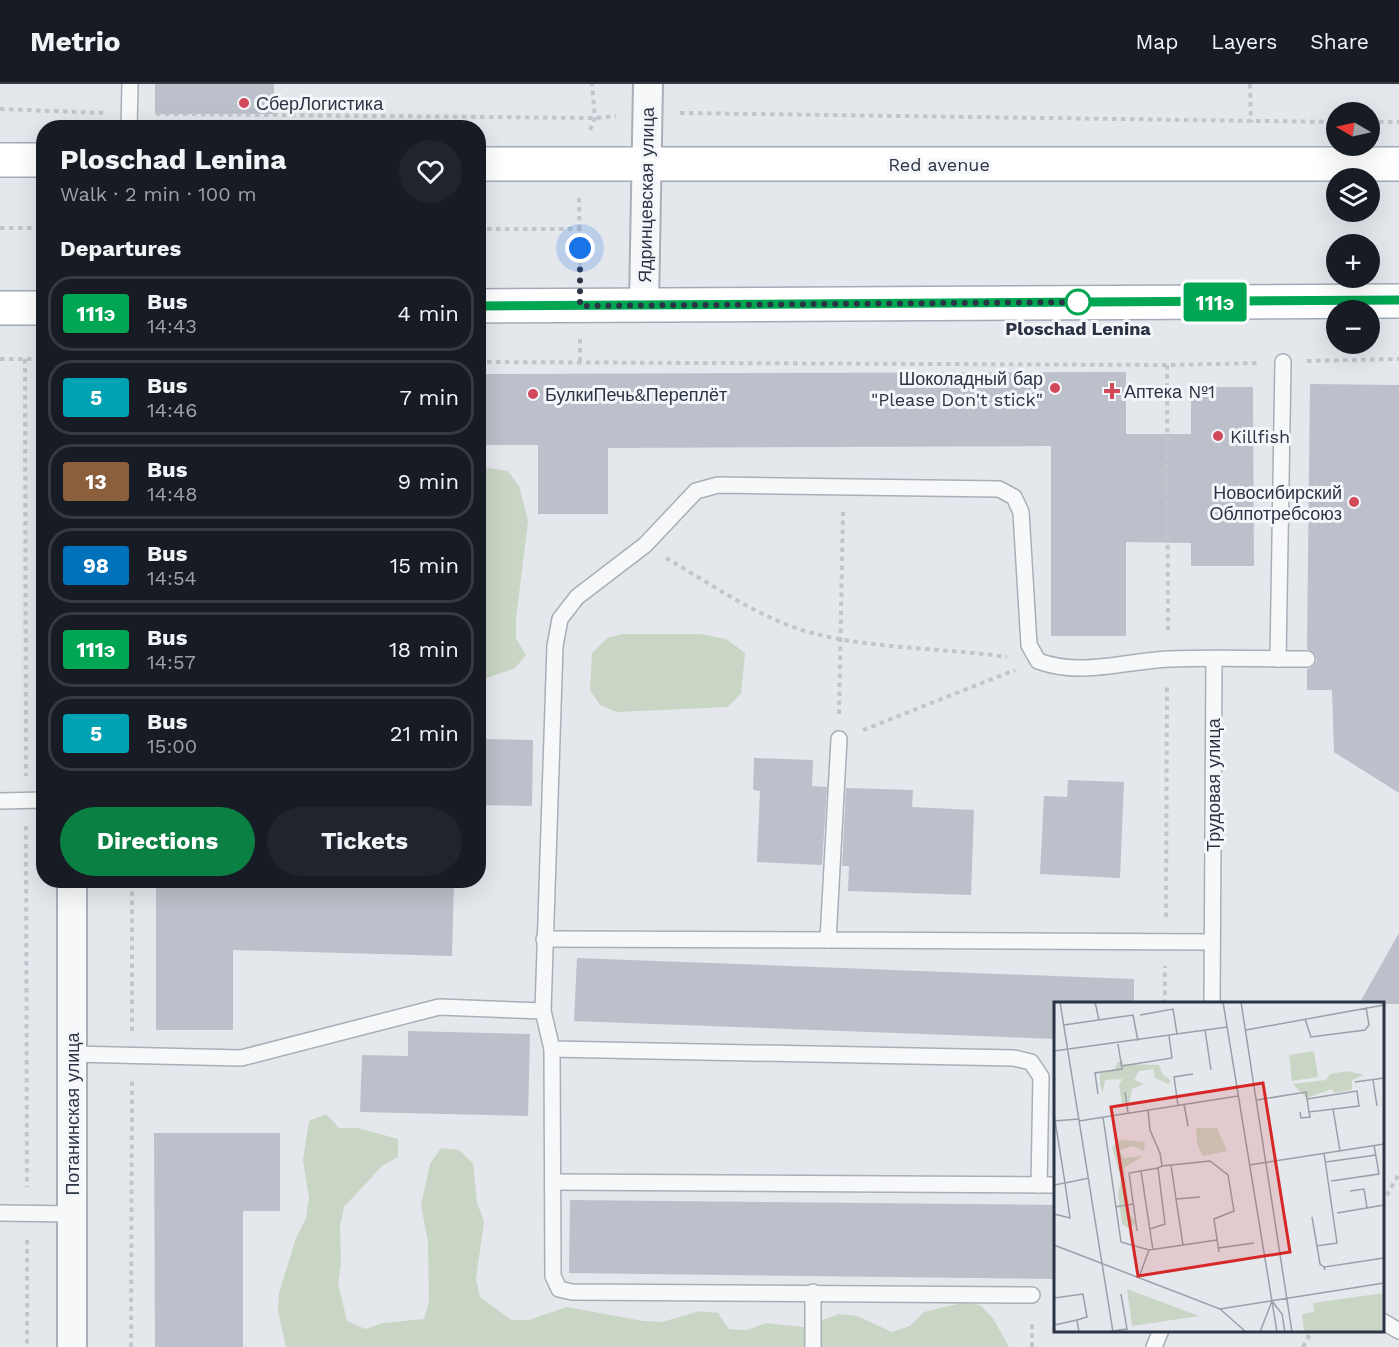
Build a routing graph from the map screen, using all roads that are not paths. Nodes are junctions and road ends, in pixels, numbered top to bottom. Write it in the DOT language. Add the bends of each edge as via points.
graph roads {
  1 [pos="130,84"];
  2 [pos="648,84"];
  3 [pos="129,120"];
  4 [pos="0,160"];
  5 [pos="36,160"];
  6 [pos="648,163"];
  7 [pos="486,164"];
  8 [pos="1399,164"];
  9 [pos="1399,300"];
  10 [pos="644,305"];
  11 [pos="486,306"];
  12 [pos="0,308"];
  13 [pos="36,308"];
  14 [pos="1283,362"];
  15 [pos="1214,659"];
  16 [pos="1278,659"];
  17 [pos="1307,659"];
  18 [pos="839,739"];
  19 [pos="0,801"];
  20 [pos="36,801"];
  21 [pos="72,888"];
  22 [pos="544,939"];
  23 [pos="828,940"];
  24 [pos="1212,942"];
  25 [pos="1212,1002"];
  26 [pos="543,1011"];
  27 [pos="552,1049"];
  28 [pos="72,1054"];
  29 [pos="554,1182"];
  30 [pos="1039,1185"];
  31 [pos="1054,1185"];
  32 [pos="0,1213"];
  33 [pos="72,1214"];
  34 [pos="813,1292"];
  35 [pos="1032,1295"];
  36 [pos="1384,1322"];
  37 [pos="1399,1331"];
  38 [pos="1160,1332"];
  39 [pos="72,1347"];
  40 [pos="813,1347"];
  41 [pos="1154,1347"];
  1 -- 3 [label="lane"];
  2 -- 6 [label="street, Ядринцевская улица"];
  4 -- 5 [label="main road"];
  6 -- 7 [label="main road, Red avenue"];
  6 -- 8 [label="main road, Red avenue"];
  6 -- 10 [label="street, Ядринцевская улица"];
  9 -- 10 [label="main road"];
  10 -- 11 [label="main road"];
  12 -- 13 [label="main road"];
  14 -- 16 [label="lane"];
  15 -- 16 [label="lane"];
  15 -- 22 [label="lane" via="1168,659 1106,669 1052,666 1038,661 1029,645 1021,512 1014,497 999,489 718,485 696,491 645,545 577,597 560,619 555,646"];
  15 -- 24 [label="lane, Трудовая улица"];
  16 -- 17 [label="lane"];
  18 -- 23 [label="lane"];
  19 -- 20 [label="lane"];
  21 -- 28 [label="street, Потанинская улица"];
  22 -- 23 [label="lane"];
  22 -- 26 [label="lane"];
  23 -- 24 [label="lane"];
  24 -- 25 [label="lane, Трудовая улица"];
  26 -- 27 [label="lane"];
  26 -- 28 [label="lane" via="439,1007 241,1058"];
  27 -- 29 [label="lane"];
  27 -- 30 [label="lane" via="1014,1058 1031,1062 1041,1077"];
  28 -- 33 [label="street, Потанинская улица"];
  29 -- 30 [label="lane"];
  29 -- 34 [label="lane" via="554,1276 559,1289"];
  30 -- 31 [label="lane"];
  32 -- 33 [label="lane"];
  33 -- 39 [label="street, Потанинская улица"];
  34 -- 35 [label="lane"];
  34 -- 40 [label="lane"];
  36 -- 37 [label="lane"];
  38 -- 41 [label="lane"];
}
